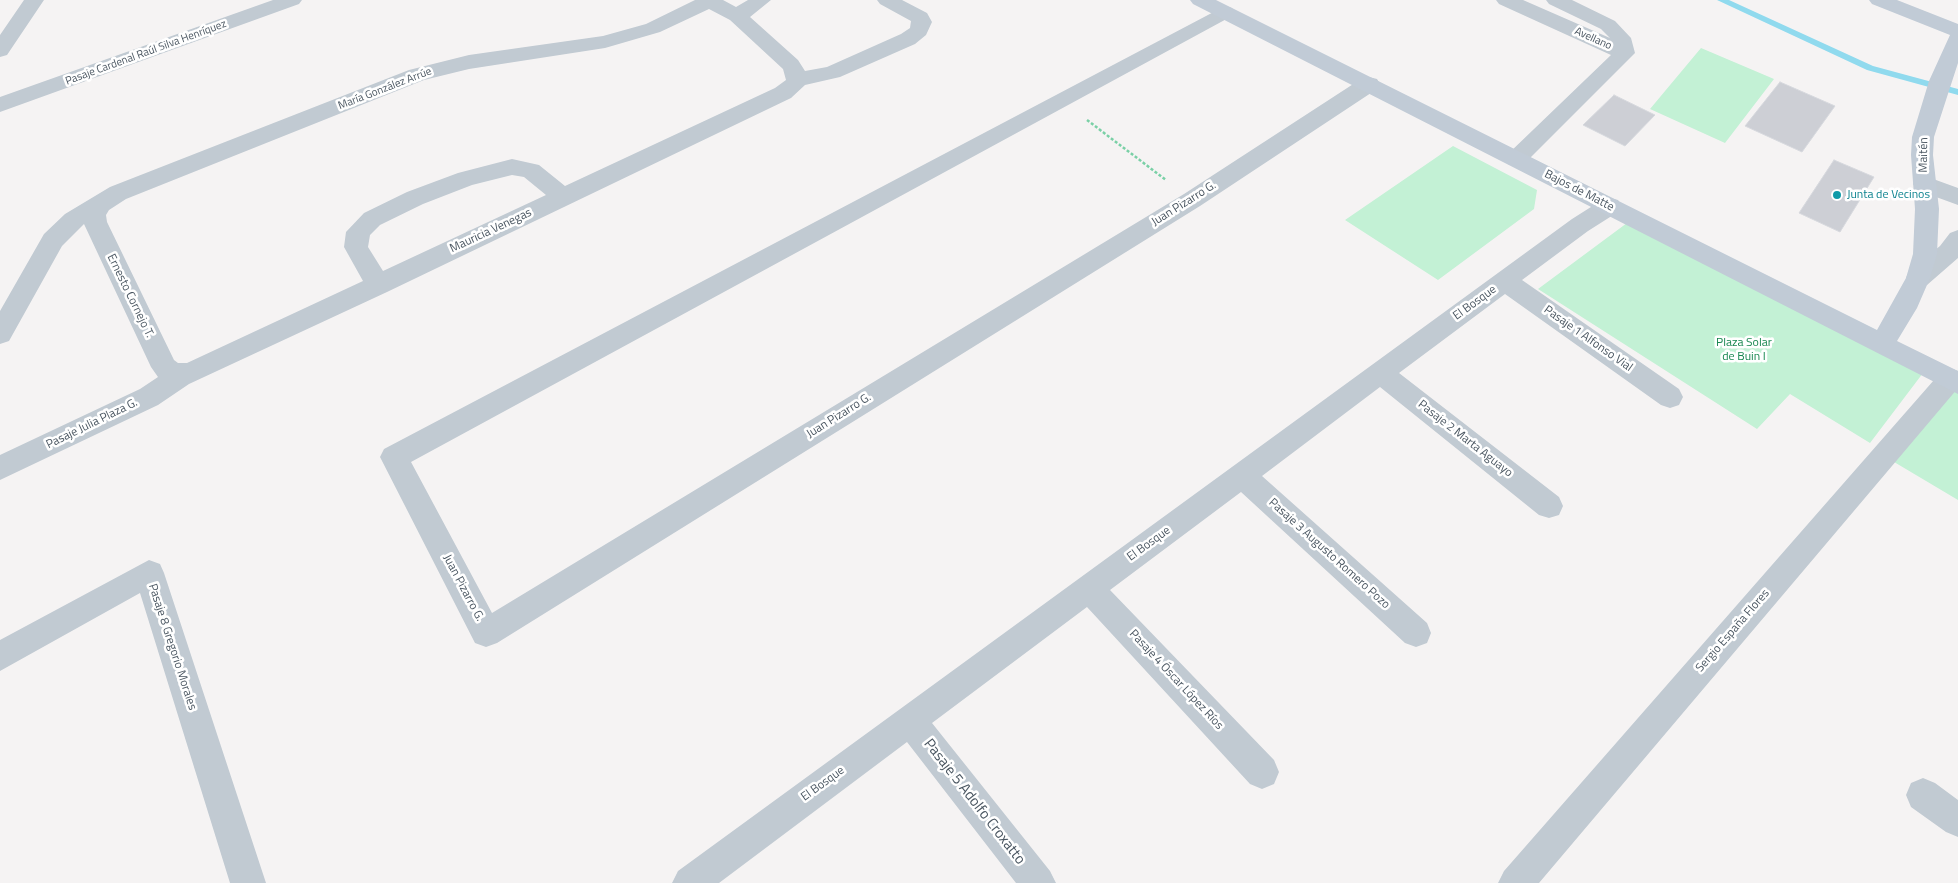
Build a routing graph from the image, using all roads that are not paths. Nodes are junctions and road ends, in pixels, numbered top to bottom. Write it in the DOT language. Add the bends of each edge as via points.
graph roads {
  1 [pos="34,0"];
  2 [pos="292,0"];
  3 [pos="761,0"];
  4 [pos="887,0"];
  5 [pos="1200,0"];
  6 [pos="1506,0"];
  7 [pos="1556,0"];
  8 [pos="1879,0"];
  9 [pos="711,1"];
  10 [pos="1225,12"];
  11 [pos="738,16"];
  12 [pos="1958,31"];
  13 [pos="1958,38"];
  14 [pos="0,50"];
  15 [pos="1624,53"];
  16 [pos="797,80"];
  17 [pos="1369,84"];
  18 [pos="0,105"];
  19 [pos="1516,159"];
  20 [pos="1925,184"];
  21 [pos="563,197"];
  22 [pos="1958,198"];
  23 [pos="1610,206"];
  24 [pos="98,207"];
  25 [pos="1958,239"];
  26 [pos="1918,278"];
  27 [pos="1505,281"];
  28 [pos="378,285"];
  29 [pos="0,334"];
  30 [pos="1882,344"];
  31 [pos="1381,373"];
  32 [pos="181,375"];
  33 [pos="1954,381"];
  34 [pos="1670,397"];
  35 [pos="0,468"];
  36 [pos="1242,475"];
  37 [pos="1548,506"];
  38 [pos="1090,588"];
  39 [pos="1416,634"];
  40 [pos="0,656"];
  41 [pos="910,720"];
  42 [pos="1262,772"];
  43 [pos="1923,795"];
  44 [pos="1958,820"];
  45 [pos="704,879"];
  46 [pos="248,883"];
  47 [pos="1038,883"];
  48 [pos="1516,883"];
  1 -- 14 [label="street"];
  2 -- 18 [label="street, Pasaje Cardenal Raúl Silva Henríquez"];
  3 -- 11 [label="street"];
  4 -- 16 [label="street" via="920,18 919,32 833,72"];
  5 -- 10 [label="main road, Bajos de Matte"];
  6 -- 15 [label="street, Avellano"];
  7 -- 15 [label="street, Avellano" via="1608,25 1621,38"];
  8 -- 12 [label="main road"];
  9 -- 11 [label="street"];
  9 -- 24 [label="street, María González Arrúe" via="653,28 613,40 468,62 416,75 118,193"];
  10 -- 17 [label="main road, Bajos de Matte"];
  10 -- 17 [label="street, Juan Pizarro G." via="394,457 486,633 1192,200"];
  11 -- 16 [label="street" via="792,65"];
  13 -- 20 [label="main road, Maitén" via="1940,81 1923,137"];
  15 -- 19 [label="street"];
  16 -- 21 [label="street, Mauricia Venegas" via="783,93"];
  17 -- 19 [label="main road, Bajos de Matte"];
  19 -- 23 [label="main road, Bajos de Matte"];
  20 -- 22 [label="street"];
  20 -- 26 [label="main road, Maitén" via="1927,234"];
  21 -- 28 [label="street, Mauricia Venegas"];
  21 -- 28 [label="street" via="531,171 512,167 466,179 415,198 372,219 358,232 356,247"];
  23 -- 27 [label="street, El Bosque"];
  23 -- 30 [label="main road, Bajos de Matte"];
  24 -- 29 [label="street" via="73,220 53,240"];
  24 -- 32 [label="street, Ernesto Cornejo T." via="95,222 164,367"];
  25 -- 26 [label="street, Maitén"];
  26 -- 30 [label="main road, Maitén"];
  27 -- 31 [label="street, El Bosque"];
  27 -- 34 [label="street, Pasaje 1 Alfonso Vial"];
  28 -- 32 [label="street, Mauricia Venegas" via="205,367"];
  30 -- 33 [label="main road, Bajos de Matte"];
  31 -- 36 [label="street, El Bosque"];
  31 -- 37 [label="street, Pasaje 2 Marta Aguayo"];
  32 -- 35 [label="street, Pasaje Julia Plaza G." via="149,397"];
  33 -- 48 [label="street, Sergio España Flores"];
  36 -- 38 [label="street, El Bosque"];
  36 -- 39 [label="street, Pasaje 3 Augusto Romero Pozo"];
  38 -- 41 [label="street, El Bosque"];
  38 -- 42 [label="street, Pasaje 4 Óscar López Ríos"];
  40 -- 46 [label="street, Pasaje 8 Gregorio Morales" via="149,574"];
  41 -- 45 [label="street, El Bosque"];
  41 -- 47 [label="street, Pasaje 5 Adolfo Croxatto"];
  43 -- 44 [label="street"];
}
